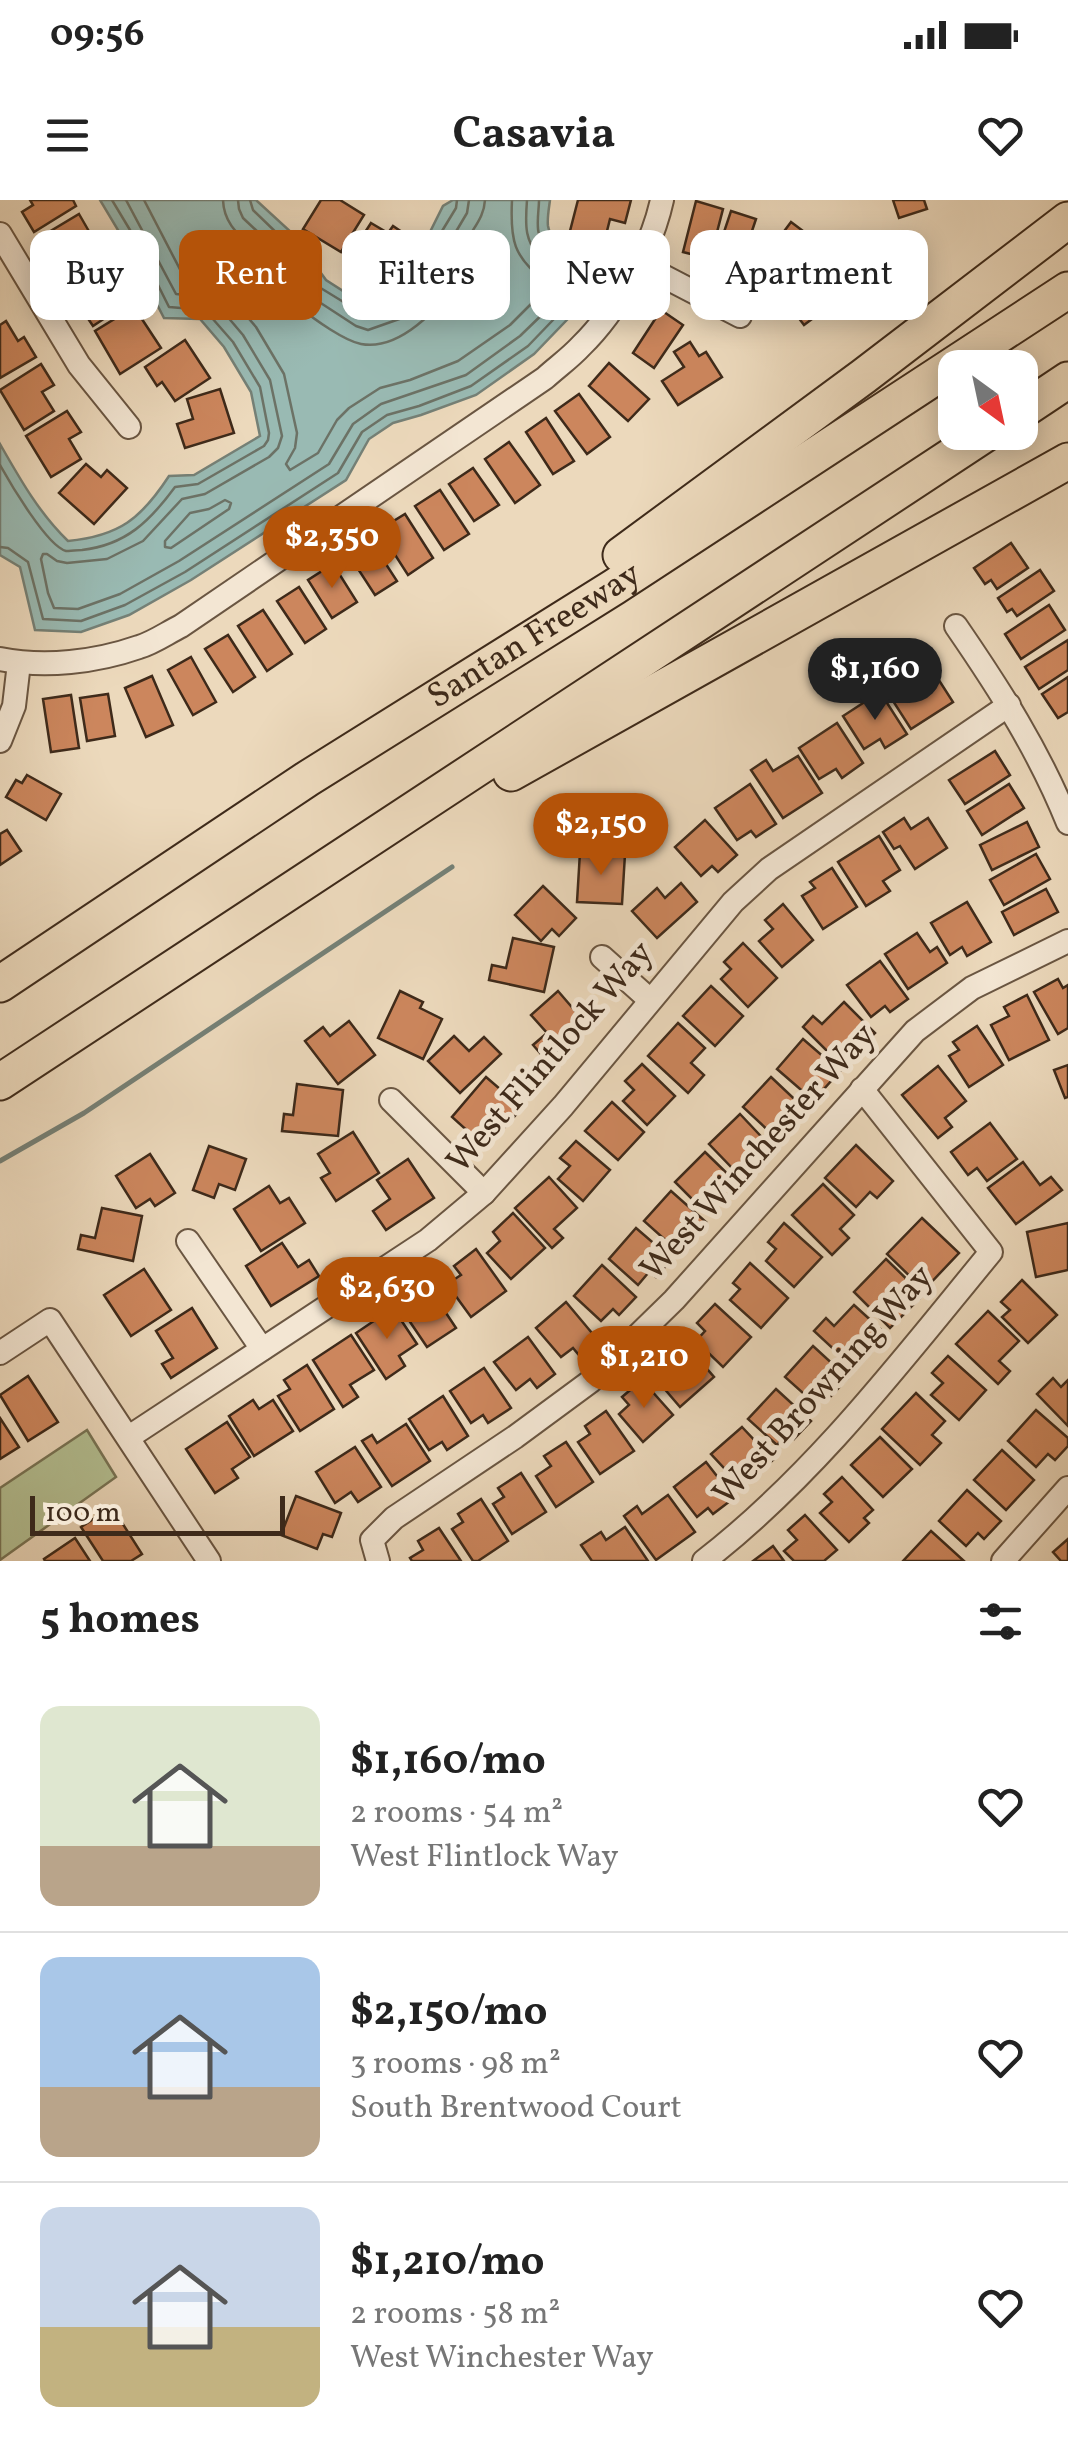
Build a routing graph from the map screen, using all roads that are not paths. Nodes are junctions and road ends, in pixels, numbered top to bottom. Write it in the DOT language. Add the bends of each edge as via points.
graph roads {
  1 [pos="662,200"];
  2 [pos="1068,220"];
  3 [pos="652,230"];
  4 [pos="0,234"];
  5 [pos="1068,290"];
  6 [pos="604,320"];
  7 [pos="1068,380"];
  8 [pos="1038,400"];
  9 [pos="129,427"];
  10 [pos="961,450"];
  11 [pos="1068,461"];
  12 [pos="956,626"];
  13 [pos="10,661"];
  14 [pos="1010,705"];
  15 [pos="0,741"];
  16 [pos="307,780"];
  17 [pos="1068,823"];
  18 [pos="290,893"];
  19 [pos="1068,941"];
  20 [pos="602,958"];
  21 [pos="0,984"];
  22 [pos="650,1000"];
  23 [pos="0,1082"];
  24 [pos="862,1088"];
  25 [pos="391,1100"];
  26 [pos="484,1193"];
  27 [pos="188,1241"];
  28 [pos="262,1349"];
  29 [pos="0,1353"];
  30 [pos="128,1437"];
  31 [pos="1068,1488"];
  32 [pos="375,1551"];
  33 [pos="201,1558"];
  34 [pos="704,1561"];
  35 [pos="1003,1561"];
  1 -- 3 [label="street"];
  2 -- 16 [label="highway" via="677,514"];
  4 -- 9 [label="street" via="79,365"];
  5 -- 16 [label="highway, Santan Freeway"];
  6 -- 13 [label="street" via="545,378 180,626 142,647 84,661"];
  7 -- 8 [label="highway"];
  10 -- 18 [label="highway"];
  11 -- 18 [label="highway"];
  12 -- 14 [label="street"];
  13 -- 15 [label="street" via="14,706"];
  14 -- 17 [label="street"];
  14 -- 22 [label="street, West Flintlock Way" via="769,869"];
  16 -- 21 [label="highway, Santan Freeway"];
  18 -- 23 [label="highway"];
  19 -- 24 [label="street, West Winchester Way" via="972,988 915,1031"];
  20 -- 22 [label="street"];
  22 -- 26 [label="street, West Flintlock Way"];
  24 -- 32 [label="street, West Winchester Way" via="674,1300 591,1381 394,1518"];
  24 -- 34 [label="street, West Browning Way" via="990,1252 828,1444"];
  25 -- 26 [label="street"];
  26 -- 28 [label="street, West Flintlock Way" via="428,1240"];
  27 -- 28 [label="street"];
  28 -- 30 [label="street, West Flintlock Way"];
  29 -- 30 [label="street" via="50,1320"];
  30 -- 33 [label="street"];
  31 -- 35 [label="street"];
}
